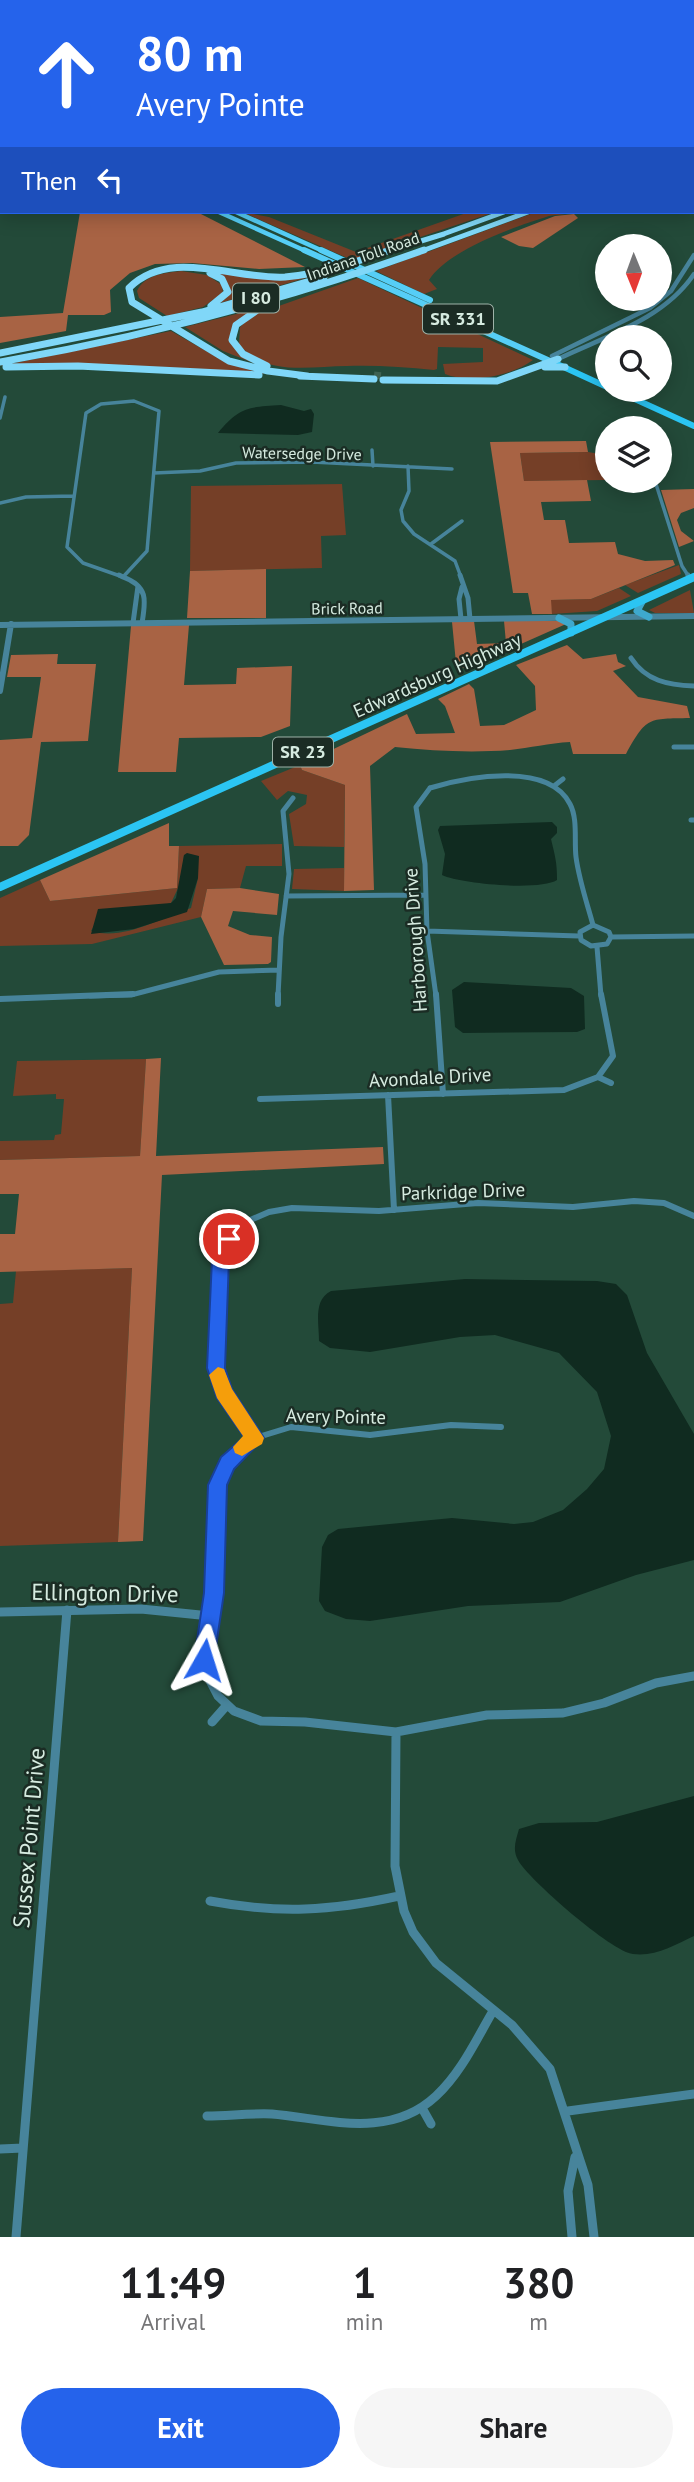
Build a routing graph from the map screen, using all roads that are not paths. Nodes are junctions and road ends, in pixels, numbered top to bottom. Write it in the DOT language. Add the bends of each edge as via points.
graph roads {
  1 [pos="223,214"];
  2 [pos="240,214"];
  3 [pos="499,214"];
  4 [pos="522,214"];
  5 [pos="444,234"];
  6 [pos="694,255"];
  7 [pos="694,274"];
  8 [pos="335,282"];
  9 [pos="154,315"];
  10 [pos="118,332"];
  11 [pos="0,354"];
  12 [pos="552,359"];
  13 [pos="0,362"];
  14 [pos="0,367"];
  15 [pos="565,368"];
  16 [pos="529,372"];
  17 [pos="304,374"];
  18 [pos="374,377"];
  19 [pos="595,379"];
  20 [pos="595,379"];
  21 [pos="5,397"];
  22 [pos="91,401"];
  23 [pos="641,402"];
  24 [pos="654,402"];
  25 [pos="163,403"];
  26 [pos="97,404"];
  27 [pos="155,406"];
  28 [pos="0,418"];
  29 [pos="694,420"];
  30 [pos="694,426"];
  31 [pos="372,450"];
  32 [pos="373,466"];
  33 [pos="408,466"];
  34 [pos="452,469"];
  35 [pos="154,473"];
  36 [pos="659,493"];
  37 [pos="73,496"];
  38 [pos="0,503"];
  39 [pos="462,521"];
  40 [pos="431,544"];
  41 [pos="123,577"];
  42 [pos="692,578"];
  43 [pos="138,586"];
  44 [pos="463,587"];
  45 [pos="643,600"];
  46 [pos="694,616"];
  47 [pos="606,617"];
  48 [pos="649,617"];
  49 [pos="559,618"];
  50 [pos="461,619"];
  51 [pos="470,619"];
  52 [pos="133,623"];
  53 [pos="142,623"];
  54 [pos="11,624"];
  55 [pos="0,625"];
  56 [pos="572,633"];
  57 [pos="631,659"];
  58 [pos="694,686"];
  59 [pos="0,691"];
  60 [pos="674,747"];
  61 [pos="694,747"];
  62 [pos="564,779"];
  63 [pos="422,782"];
  64 [pos="554,786"];
  65 [pos="430,788"];
  66 [pos="293,798"];
  67 [pos="0,887"];
  68 [pos="425,895"];
  69 [pos="286,897"];
  70 [pos="593,925"];
  71 [pos="427,931"];
  72 [pos="579,936"];
  73 [pos="694,936"];
  74 [pos="611,937"];
  75 [pos="597,947"];
  76 [pos="279,970"];
  77 [pos="0,999"];
  78 [pos="278,1003"];
  79 [pos="598,1077"];
  80 [pos="611,1083"];
  81 [pos="443,1094"];
  82 [pos="388,1096"];
  83 [pos="260,1099"];
  84 [pos="394,1210"];
  85 [pos="692,1212"];
  86 [pos="501,1427"];
  87 [pos="255,1438"];
  88 [pos="67,1610"];
  89 [pos="0,1612"];
  90 [pos="210,1616"];
  91 [pos="694,1676"];
  92 [pos="227,1705"];
  93 [pos="212,1722"];
  94 [pos="396,1732"];
  95 [pos="399,1896"];
  96 [pos="209,1901"];
  97 [pos="493,2011"];
  98 [pos="694,2094"];
  99 [pos="422,2108"];
  100 [pos="568,2111"];
  101 [pos="207,2116"];
  102 [pos="431,2124"];
  103 [pos="23,2148"];
  104 [pos="0,2149"];
  105 [pos="576,2155"];
  106 [pos="16,2237"];
  107 [pos="572,2237"];
  108 [pos="594,2237"];
  1 -- 12 [label="highway, SR 331"];
  2 -- 12 [label="highway, SR 331"];
  3 -- 5 [label="highway, Indiana Toll Road / I 80"];
  4 -- 8 [label="highway, Indiana Toll Road / I 80"];
  5 -- 9 [label="highway" via="303,275 264,277 182,267 155,271 135,281 128,292 132,302"];
  5 -- 10 [label="highway, Indiana Toll Road / I 80" via="295,286"];
  6 -- 12 [label="street" via="674,287 650,308"];
  7 -- 12 [label="street" via="680,295 660,310"];
  8 -- 13 [label="highway, Indiana Toll Road / I 80" via="181,326"];
  8 -- 17 [label="highway" via="251,313 233,333 237,348 252,360"];
  9 -- 10 [label="highway" via="132,295 134,285 146,277 192,270 215,275 227,285 224,298 216,304"];
  9 -- 17 [label="highway" via="242,365"];
  10 -- 11 [label="highway, Indiana Toll Road / I 80"];
  12 -- 15 [label="main road, SR 331"];
  12 -- 16 [label="highway"];
  12 -- 16 [label="highway" via="489,379 383,378 483,382"];
  12 -- 19 [label="main road, SR 331"];
  14 -- 17 [label="highway" via="67,365"];
  15 -- 16 [label="highway" via="550,366"];
  15 -- 20 [label="main road, SR 331"];
  17 -- 18 [label="highway"];
  21 -- 28 [label="street"];
  22 -- 26 [label="street"];
  23 -- 30 [label="main road"];
  24 -- 29 [label="main road"];
  25 -- 27 [label="street"];
  26 -- 27 [label="street" via="112,401"];
  26 -- 37 [label="street" via="86,413"];
  27 -- 35 [label="street" via="159,411"];
  31 -- 32 [label="street"];
  32 -- 33 [label="street, Watersedge Drive"];
  32 -- 35 [label="street, Watersedge Drive" via="236,463 200,471"];
  33 -- 34 [label="street, Watersedge Drive"];
  33 -- 40 [label="street" via="403,521"];
  35 -- 41 [label="street" via="147,551"];
  36 -- 42 [label="street" via="681,566"];
  37 -- 38 [label="street"];
  37 -- 41 [label="street" via="67,544 70,554"];
  39 -- 40 [label="street"];
  40 -- 44 [label="street" via="455,561"];
  41 -- 43 [label="street"];
  42 -- 45 [label="main road, Edwardsburg Highway / SR 23"];
  43 -- 52 [label="street"];
  43 -- 53 [label="street" via="145,596"];
  44 -- 50 [label="street"];
  44 -- 51 [label="street"];
  45 -- 47 [label="main road, Edwardsburg Highway / SR 23"];
  45 -- 48 [label="main road" via="638,611"];
  46 -- 48 [label="street, Brick Road"];
  47 -- 48 [label="street, Brick Road"];
  47 -- 49 [label="street, Brick Road"];
  47 -- 56 [label="main road, Edwardsburg Highway / SR 23"];
  49 -- 51 [label="street, Brick Road"];
  49 -- 56 [label="main road" via="571,624"];
  50 -- 51 [label="street, Brick Road"];
  50 -- 53 [label="street, Brick Road"];
  52 -- 53 [label="street, Brick Road"];
  52 -- 54 [label="street, Brick Road"];
  54 -- 55 [label="street, Brick Road"];
  54 -- 59 [label="street"];
  56 -- 67 [label="main road, Edwardsburg Highway / SR 23"];
  57 -- 58 [label="street" via="650,679"];
  60 -- 61 [label="street"];
  62 -- 64 [label="street"];
  63 -- 65 [label="street"];
  64 -- 65 [label="street" via="517,777 457,778"];
  64 -- 70 [label="street" via="573,807 577,864"];
  65 -- 68 [label="street, Harborough Drive" via="416,807"];
  66 -- 69 [label="street" via="283,811"];
  68 -- 69 [label="street"];
  68 -- 71 [label="street, Harborough Drive"];
  69 -- 76 [label="street"];
  70 -- 72 [label="street" via="583,928"];
  70 -- 74 [label="street" via="605,928"];
  71 -- 72 [label="street"];
  71 -- 81 [label="street, Harborough Drive"];
  72 -- 75 [label="street" via="585,944"];
  73 -- 74 [label="street"];
  74 -- 75 [label="street"];
  75 -- 79 [label="street" via="613,1056"];
  76 -- 77 [label="street" via="219,972 131,995"];
  76 -- 78 [label="street"];
  79 -- 80 [label="street"];
  79 -- 81 [label="street, Avondale Drive" via="564,1090"];
  81 -- 82 [label="street, Avondale Drive"];
  82 -- 83 [label="street, Avondale Drive"];
  82 -- 84 [label="street"];
  84 -- 85 [label="street, Parkridge Drive" via="478,1203 573,1207 634,1201 664,1203"];
  84 -- 87 [label="street, Parkridge Drive" via="281,1209 237,1223 220,1259 216,1368 224,1392"];
  86 -- 87 [label="street, Avery Pointe" via="452,1425 370,1435 291,1427"];
  87 -- 90 [label="street, Avery Pointe" via="237,1452 221,1475"];
  88 -- 89 [label="street, Ellington Drive"];
  88 -- 90 [label="street, Ellington Drive" via="141,1609"];
  88 -- 103 [label="street, Sussex Point Drive"];
  90 -- 92 [label="street, Avery Pointe" via="204,1647 206,1673"];
  91 -- 94 [label="street" via="656,1683 563,1713 487,1714"];
  92 -- 93 [label="street"];
  92 -- 94 [label="street" via="261,1721"];
  94 -- 95 [label="street" via="393,1856"];
  95 -- 96 [label="street" via="302,1914"];
  95 -- 97 [label="street" via="429,1955 458,1986"];
  97 -- 99 [label="street" via="446,2086"];
  97 -- 100 [label="street" via="544,2060"];
  98 -- 100 [label="street"];
  99 -- 101 [label="street" via="397,2120 368,2125 266,2114"];
  99 -- 102 [label="street"];
  100 -- 105 [label="street"];
  103 -- 104 [label="street"];
  103 -- 106 [label="street, Sussex Point Drive"];
  105 -- 107 [label="street" via="568,2191"];
  105 -- 108 [label="street" via="589,2189"];
}
